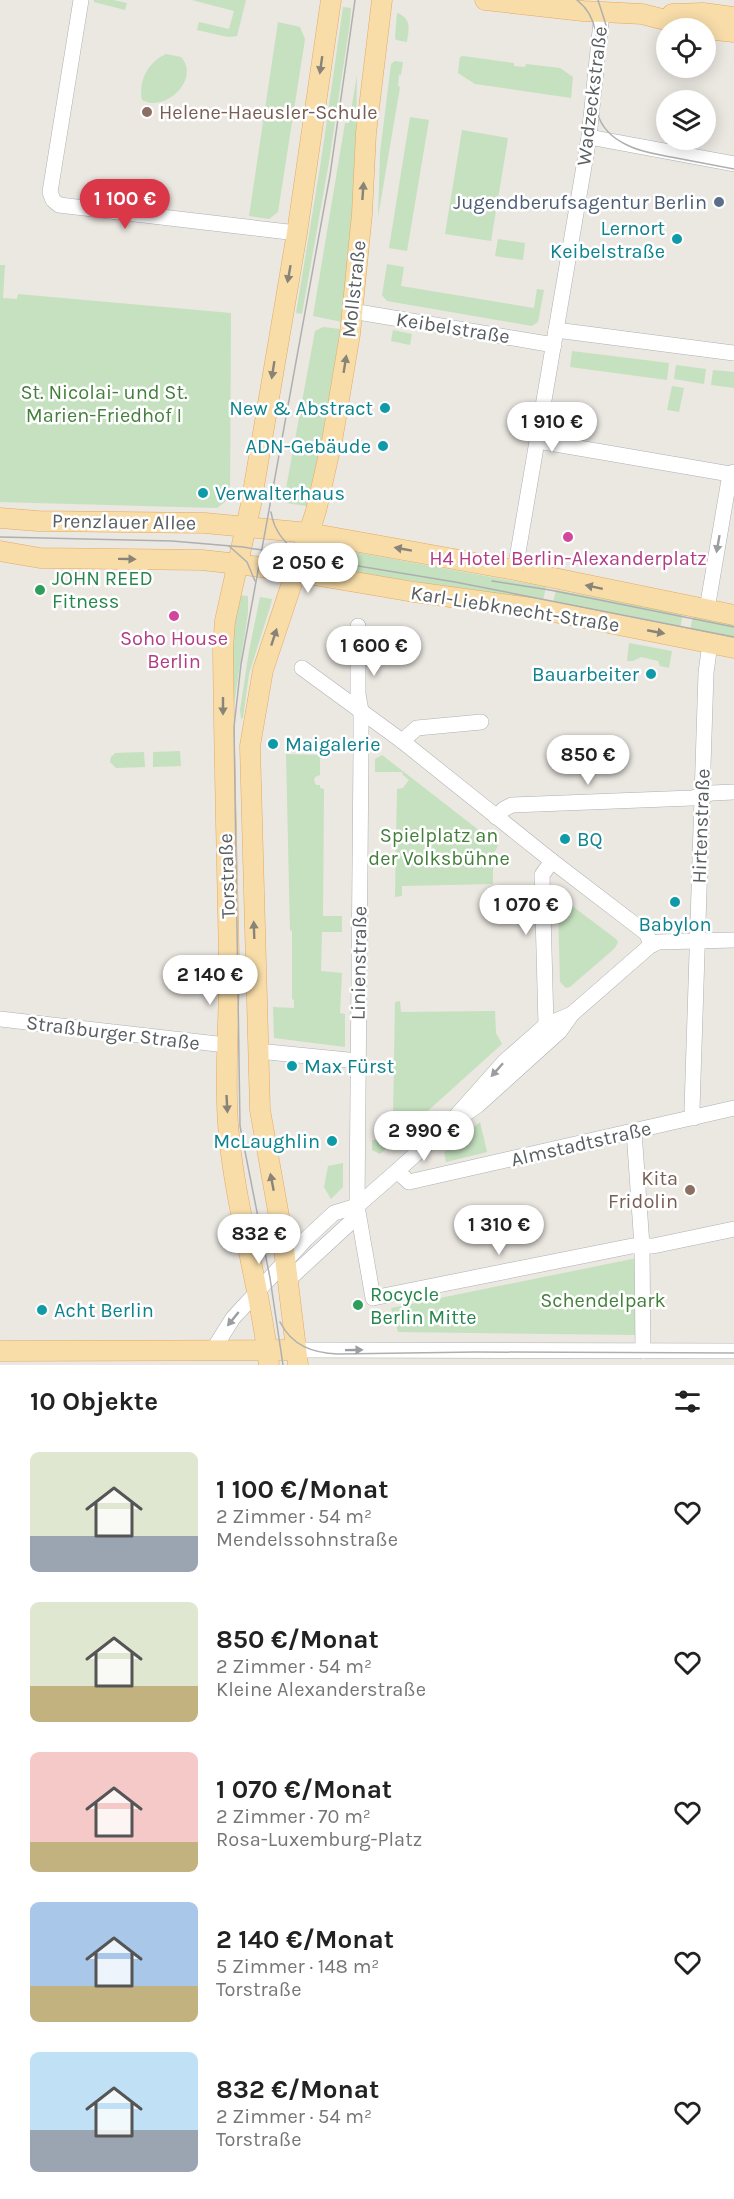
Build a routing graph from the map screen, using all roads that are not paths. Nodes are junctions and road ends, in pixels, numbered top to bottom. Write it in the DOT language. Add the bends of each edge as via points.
graph roads {
  1 [pos="81,0"];
  2 [pos="331,0"];
  3 [pos="382,0"];
  4 [pos="485,0"];
  5 [pos="602,12"];
  6 [pos="642,14"];
  7 [pos="734,17"];
  8 [pos="734,32"];
  9 [pos="589,136"];
  10 [pos="734,164"];
  11 [pos="297,233"];
  12 [pos="352,311"];
  13 [pos="555,337"];
  14 [pos="734,353"];
  15 [pos="537,441"];
  16 [pos="732,473"];
  17 [pos="0,518"];
  18 [pos="247,526"];
  19 [pos="309,533"];
  20 [pos="0,551"];
  21 [pos="238,564"];
  22 [pos="515,570"];
  23 [pos="296,572"];
  24 [pos="707,609"];
  25 [pos="734,615"];
  26 [pos="358,626"];
  27 [pos="710,643"];
  28 [pos="734,648"];
  29 [pos="302,668"];
  30 [pos="361,711"];
  31 [pos="481,722"];
  32 [pos="402,741"];
  33 [pos="734,792"];
  34 [pos="701,796"];
  35 [pos="496,817"];
  36 [pos="552,861"];
  37 [pos="697,940"];
  38 [pos="734,940"];
  39 [pos="652,945"];
  40 [pos="572,1014"];
  41 [pos="0,1019"];
  42 [pos="546,1025"];
  43 [pos="226,1046"];
  44 [pos="258,1051"];
  45 [pos="358,1061"];
  46 [pos="734,1108"];
  47 [pos="694,1118"];
  48 [pos="448,1125"];
  49 [pos="634,1131"];
  50 [pos="397,1171"];
  51 [pos="357,1206"];
  52 [pos="734,1229"];
  53 [pos="642,1246"];
  54 [pos="285,1260"];
  55 [pos="288,1281"];
  56 [pos="258,1292"];
  57 [pos="2,1350"];
  58 [pos="213,1350"];
  59 [pos="386,1350"];
  60 [pos="643,1351"];
  61 [pos="734,1351"];
  62 [pos="59,1358"];
  63 [pos="268,1358"];
  64 [pos="297,1358"];
  65 [pos="668,1358"];
  66 [pos="390,1365"];
  1 -- 11 [label="street" via="50,192 53,200 59,205"];
  2 -- 11 [label="main road, one-way"];
  12 -- 3 [label="main road, Mollstraße, one-way" via="366,134"];
  4 -- 5 [label="main road"];
  5 -- 6 [label="main road"];
  5 -- 9 [label="street, Wadzeckstraße"];
  6 -- 7 [label="main road"];
  6 -- 8 [label="main road" via="697,28"];
  9 -- 10 [label="street"];
  9 -- 13 [label="street, Wadzeckstraße"];
  11 -- 18 [label="main road, one-way"];
  12 -- 13 [label="street, Keibelstraße"];
  19 -- 12 [label="main road, Mollstraße, one-way" via="332,441"];
  13 -- 14 [label="street, Keibelstraße"];
  13 -- 15 [label="street, Wadzeckstraße"];
  15 -- 16 [label="street"];
  15 -- 22 [label="street, Wadzeckstraße"];
  16 -- 24 [label="street, one-way"];
  17 -- 18 [label="main road, Prenzlauer Allee"];
  18 -- 19 [label="main road, Prenzlauer Allee"];
  18 -- 21 [label="main road"];
  22 -- 19 [label="main road, Karl-Liebknecht-Straße, one-way"];
  19 -- 23 [label="main road, Mollstraße"];
  20 -- 21 [label="main road, Prenzlauer Allee, one-way" via="40,558"];
  21 -- 23 [label="main road, Prenzlauer Allee"];
  21 -- 43 [label="main road, Torstraße, one-way" via="223,648 229,962"];
  24 -- 22 [label="main road, Karl-Liebknecht-Straße, one-way"];
  23 -- 27 [label="main road, Karl-Liebknecht-Straße, one-way" via="539,609"];
  44 -- 23 [label="main road, Torstraße, one-way" via="250,746 263,670"];
  24 -- 25 [label="main road, Karl-Liebknecht-Straße"];
  26 -- 30 [label="street, Linienstraße"];
  27 -- 28 [label="main road, Karl-Liebknecht-Straße"];
  27 -- 34 [label="street, Hirtenstraße"];
  29 -- 30 [label="street"];
  30 -- 32 [label="street"];
  30 -- 45 [label="street, Linienstraße"];
  31 -- 32 [label="street" via="417,728"];
  32 -- 35 [label="street"];
  33 -- 34 [label="street"];
  34 -- 35 [label="street" via="512,805"];
  34 -- 37 [label="street, Hirtenstraße"];
  35 -- 36 [label="street"];
  36 -- 39 [label="street" via="646,933"];
  36 -- 42 [label="street" via="542,874"];
  37 -- 38 [label="street"];
  37 -- 39 [label="street"];
  37 -- 47 [label="street, Hirtenstraße"];
  39 -- 40 [label="street"];
  40 -- 42 [label="street"];
  40 -- 48 [label="street" via="560,1030 478,1105"];
  41 -- 43 [label="street, Straßburger Straße"];
  42 -- 48 [label="street, one-way" via="504,1062"];
  43 -- 56 [label="main road, Torstraße, one-way" via="230,1145"];
  44 -- 45 [label="street"];
  54 -- 44 [label="main road, Torstraße, one-way" via="261,1123"];
  45 -- 51 [label="street, Linienstraße"];
  46 -- 47 [label="street, Almstadtstraße"];
  47 -- 49 [label="street, Almstadtstraße"];
  48 -- 50 [label="street"];
  49 -- 50 [label="street, Almstadtstraße" via="409,1182"];
  49 -- 53 [label="street"];
  50 -- 51 [label="street"];
  51 -- 53 [label="street, Linienstraße" via="374,1298"];
  51 -- 54 [label="street" via="334,1212"];
  51 -- 55 [label="street" via="352,1221"];
  52 -- 53 [label="street"];
  53 -- 60 [label="street"];
  54 -- 55 [label="main road, Torstraße"];
  54 -- 56 [label="street"];
  55 -- 64 [label="main road, Torstraße"];
  56 -- 58 [label="street, one-way" via="230,1321"];
  56 -- 63 [label="main road, Torstraße"];
  57 -- 62 [label="main road"];
  58 -- 62 [label="main road"];
  58 -- 63 [label="main road"];
  59 -- 60 [label="street"];
  64 -- 59 [label="street, one-way"];
  59 -- 66 [label="street"];
  60 -- 65 [label="street"];
  61 -- 65 [label="street"];
  63 -- 64 [label="main road"];
}
